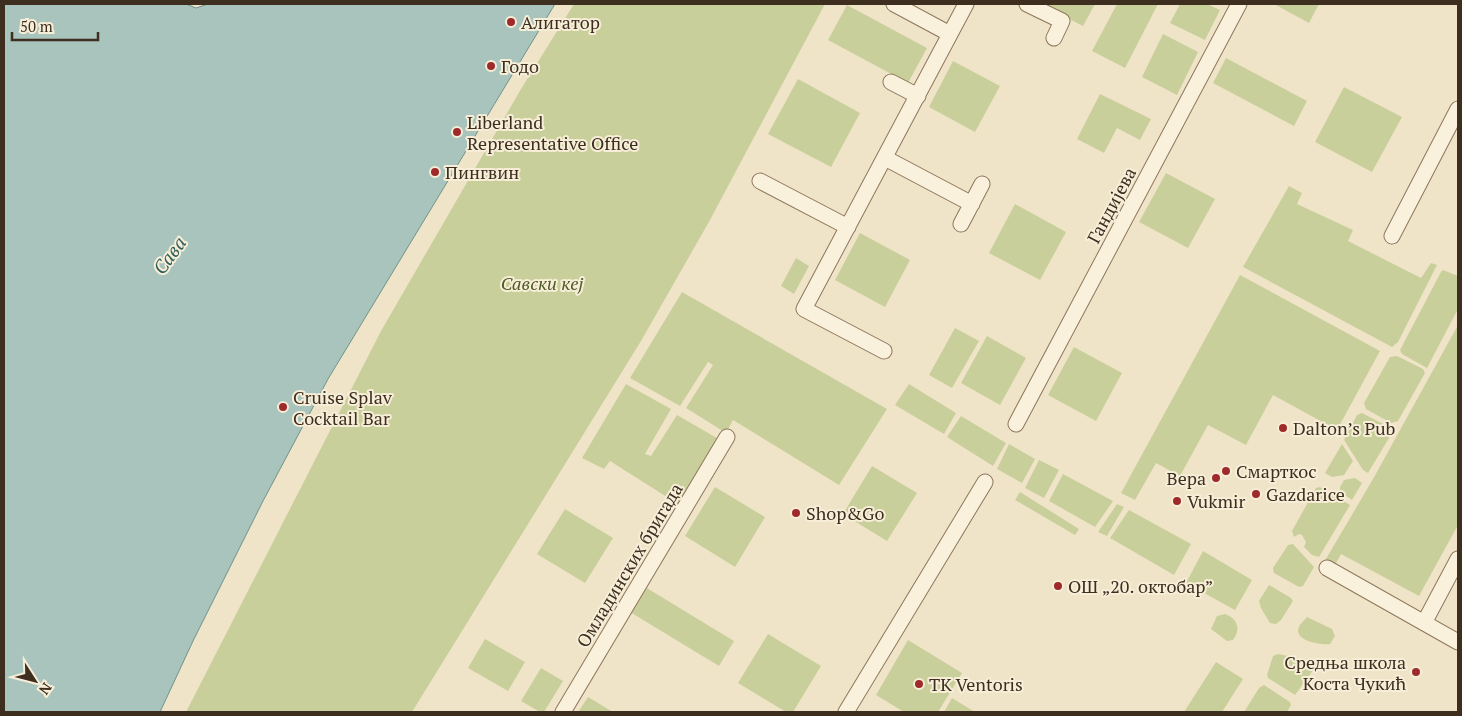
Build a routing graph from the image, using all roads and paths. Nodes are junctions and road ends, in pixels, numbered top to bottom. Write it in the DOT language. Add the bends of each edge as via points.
graph roads {
  1 [pos="894,4"];
  2 [pos="966,4"];
  3 [pos="1027,4"];
  4 [pos="1239,4"];
  5 [pos="950,34"];
  6 [pos="1054,38"];
  7 [pos="891,82"];
  8 [pos="918,96"];
  9 [pos="1458,109"];
  10 [pos="885,158"];
  11 [pos="760,181"];
  12 [pos="982,184"];
  13 [pos="972,204"];
  14 [pos="961,224"];
  15 [pos="848,227"];
  16 [pos="1392,236"];
  17 [pos="884,351"];
  18 [pos="1016,424"];
  19 [pos="727,437"];
  20 [pos="985,482"];
  21 [pos="1458,559"];
  22 [pos="1327,568"];
  23 [pos="1424,623"];
  24 [pos="1458,642"];
  25 [pos="563,712"];
  26 [pos="846,712"];
  1 -- 5 [label="street"];
  2 -- 5 [label="street"];
  3 -- 6 [label="street" via="1062,21"];
  4 -- 18 [label="street, Гандијева"];
  5 -- 8 [label="street"];
  7 -- 8 [label="street"];
  8 -- 10 [label="street"];
  9 -- 16 [label="street"];
  10 -- 13 [label="street"];
  10 -- 15 [label="street"];
  11 -- 15 [label="street"];
  12 -- 13 [label="street"];
  13 -- 14 [label="street"];
  15 -- 17 [label="street" via="804,309"];
  19 -- 25 [label="street, Омладинских бригада"];
  20 -- 26 [label="street"];
  21 -- 23 [label="street"];
  22 -- 23 [label="street"];
  23 -- 24 [label="street"];
}
